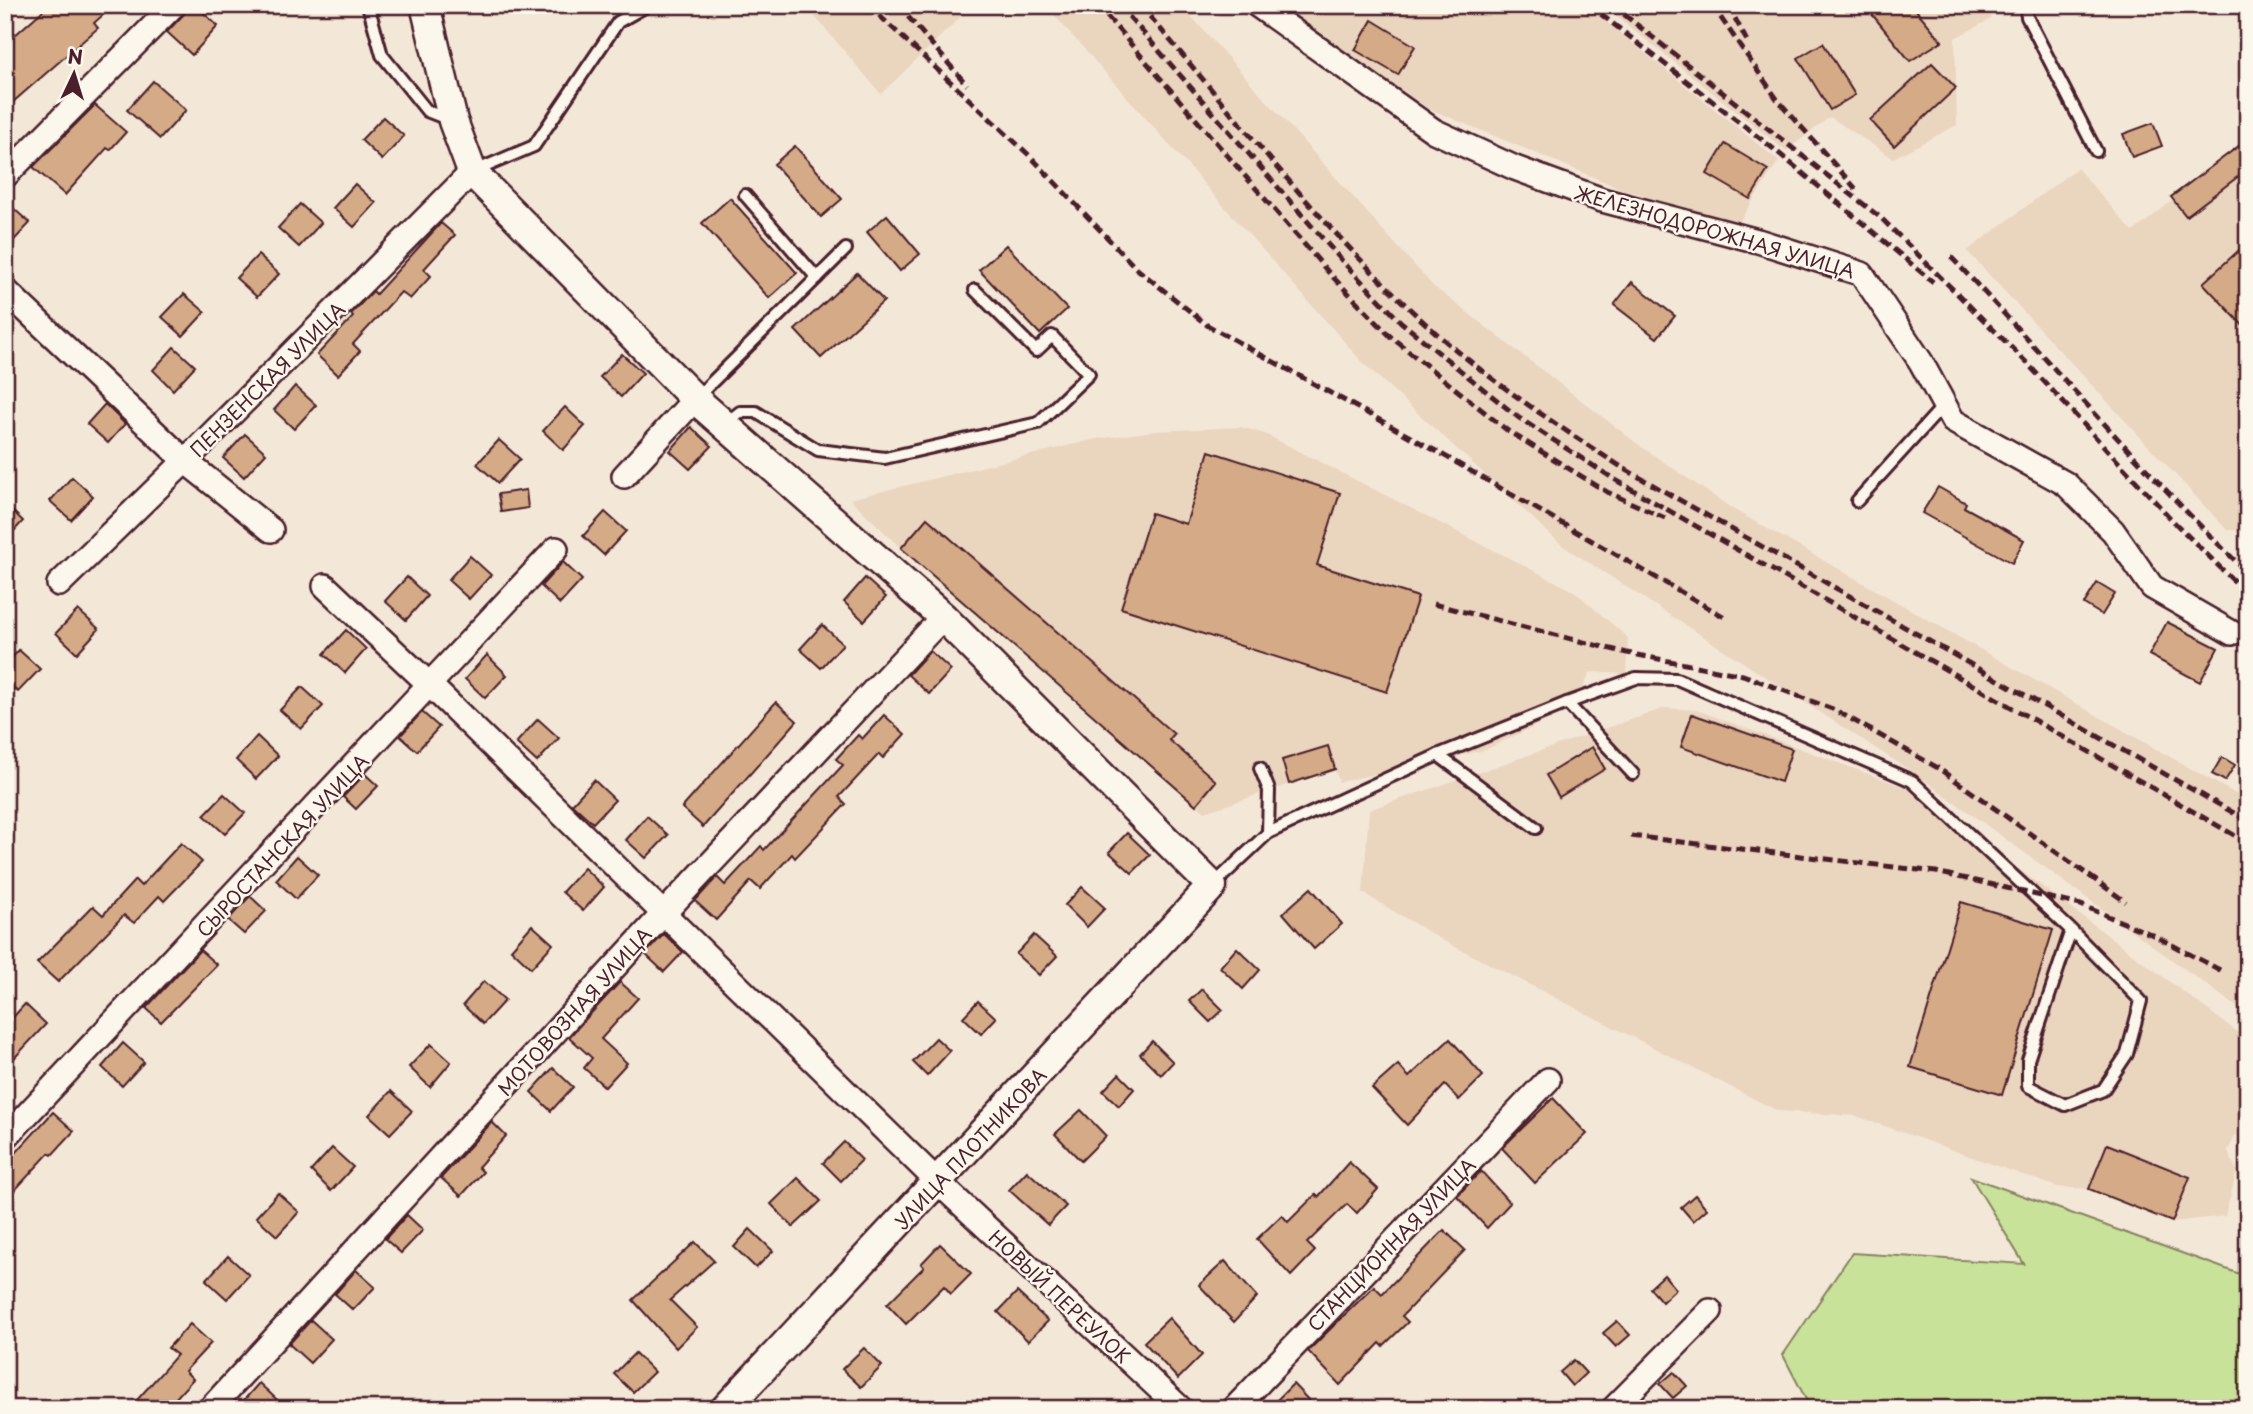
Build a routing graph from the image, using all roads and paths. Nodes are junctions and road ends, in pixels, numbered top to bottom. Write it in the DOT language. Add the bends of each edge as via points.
graph roads {
  1 [pos="18,5"];
  2 [pos="174,5"];
  3 [pos="368,5"];
  4 [pos="425,5"];
  5 [pos="649,5"];
  6 [pos="1257,5"];
  7 [pos="2025,5"];
  8 [pos="5,19"];
  9 [pos="453,121"];
  10 [pos="2096,151"];
  11 [pos="472,172"];
  12 [pos="5,176"];
  13 [pos="745,195"];
  14 [pos="846,249"];
  15 [pos="817,278"];
  16 [pos="5,290"];
  17 [pos="975,290"];
  18 [pos="695,399"];
  19 [pos="1944,405"];
  20 [pos="726,423"];
  21 [pos="185,461"];
  22 [pos="624,476"];
  23 [pos="1857,501"];
  24 [pos="271,530"];
  25 [pos="556,550"];
  26 [pos="59,584"];
  27 [pos="325,586"];
  28 [pos="943,617"];
  29 [pos="2232,633"];
  30 [pos="431,686"];
  31 [pos="1567,703"];
  32 [pos="1438,755"];
  33 [pos="1260,768"];
  34 [pos="1633,774"];
  35 [pos="1536,828"];
  36 [pos="1268,833"];
  37 [pos="1212,886"];
  38 [pos="664,913"];
  39 [pos="2071,930"];
  40 [pos="1548,1080"];
  41 [pos="5,1138"];
  42 [pos="939,1183"];
  43 [pos="1710,1311"];
  44 [pos="210,1409"];
  45 [pos="725,1409"];
  46 [pos="1181,1409"];
  47 [pos="1234,1409"];
  48 [pos="1613,1409"];
  1 -- 8 [label="path"];
  2 -- 12 [label="street"];
  3 -- 9 [label="lane" via="382,55 427,111"];
  4 -- 9 [label="street"];
  5 -- 11 [label="lane" via="618,22 534,146"];
  6 -- 19 [label="street, ЖЕЛЕЗНОДОРОЖНАЯ УЛИЦА" via="1434,131 1515,168 1602,200 1862,274"];
  7 -- 10 [label="lane"];
  9 -- 11 [label="street"];
  11 -- 18 [label="street"];
  11 -- 21 [label="street, ПЕНЗЕНСКАЯ УЛИЦА"];
  13 -- 15 [label="lane"];
  14 -- 15 [label="lane"];
  15 -- 18 [label="lane"];
  16 -- 21 [label="street"];
  17 -- 20 [label="lane" via="1036,351 1052,336 1088,374 1038,423 885,458 818,450 756,412 740,412"];
  18 -- 20 [label="street"];
  18 -- 22 [label="street"];
  19 -- 23 [label="lane"];
  19 -- 29 [label="street, ЖЕЛЕЗНОДОРОЖНАЯ УЛИЦА" via="1953,421 2066,484 2113,531 2152,587"];
  20 -- 28 [label="street"];
  21 -- 24 [label="street"];
  21 -- 26 [label="street, ПЕНЗЕНСКАЯ УЛИЦА"];
  25 -- 30 [label="street, СЫРОСТАНСКАЯ УЛИЦА"];
  27 -- 30 [label="street, НОВЫЙ ПЕРЕУЛОК"];
  28 -- 37 [label="street"];
  28 -- 38 [label="street, МОТОВОЗНАЯ УЛИЦА"];
  30 -- 38 [label="street, НОВЫЙ ПЕРЕУЛОК"];
  30 -- 41 [label="street, СЫРОСТАНСКАЯ УЛИЦА"];
  31 -- 32 [label="lane"];
  31 -- 34 [label="lane"];
  31 -- 39 [label="lane" via="1636,678 1676,679 1912,781"];
  32 -- 35 [label="lane"];
  32 -- 36 [label="lane"];
  33 -- 36 [label="lane" via="1269,790"];
  36 -- 37 [label="lane"];
  37 -- 42 [label="street, УЛИЦА ПЛОТНИКОВА"];
  38 -- 42 [label="street, НОВЫЙ ПЕРЕУЛОК"];
  38 -- 44 [label="street, МОТОВОЗНАЯ УЛИЦА"];
  39 -- 39 [label="lane" via="2141,1001 2127,1054 2103,1090 2065,1105 2028,1086 2028,1060"];
  40 -- 47 [label="street, СТАНЦИОННАЯ УЛИЦА"];
  42 -- 45 [label="street, УЛИЦА ПЛОТНИКОВА"];
  42 -- 46 [label="street, НОВЫЙ ПЕРЕУЛОК"];
  43 -- 48 [label="street"];
}
